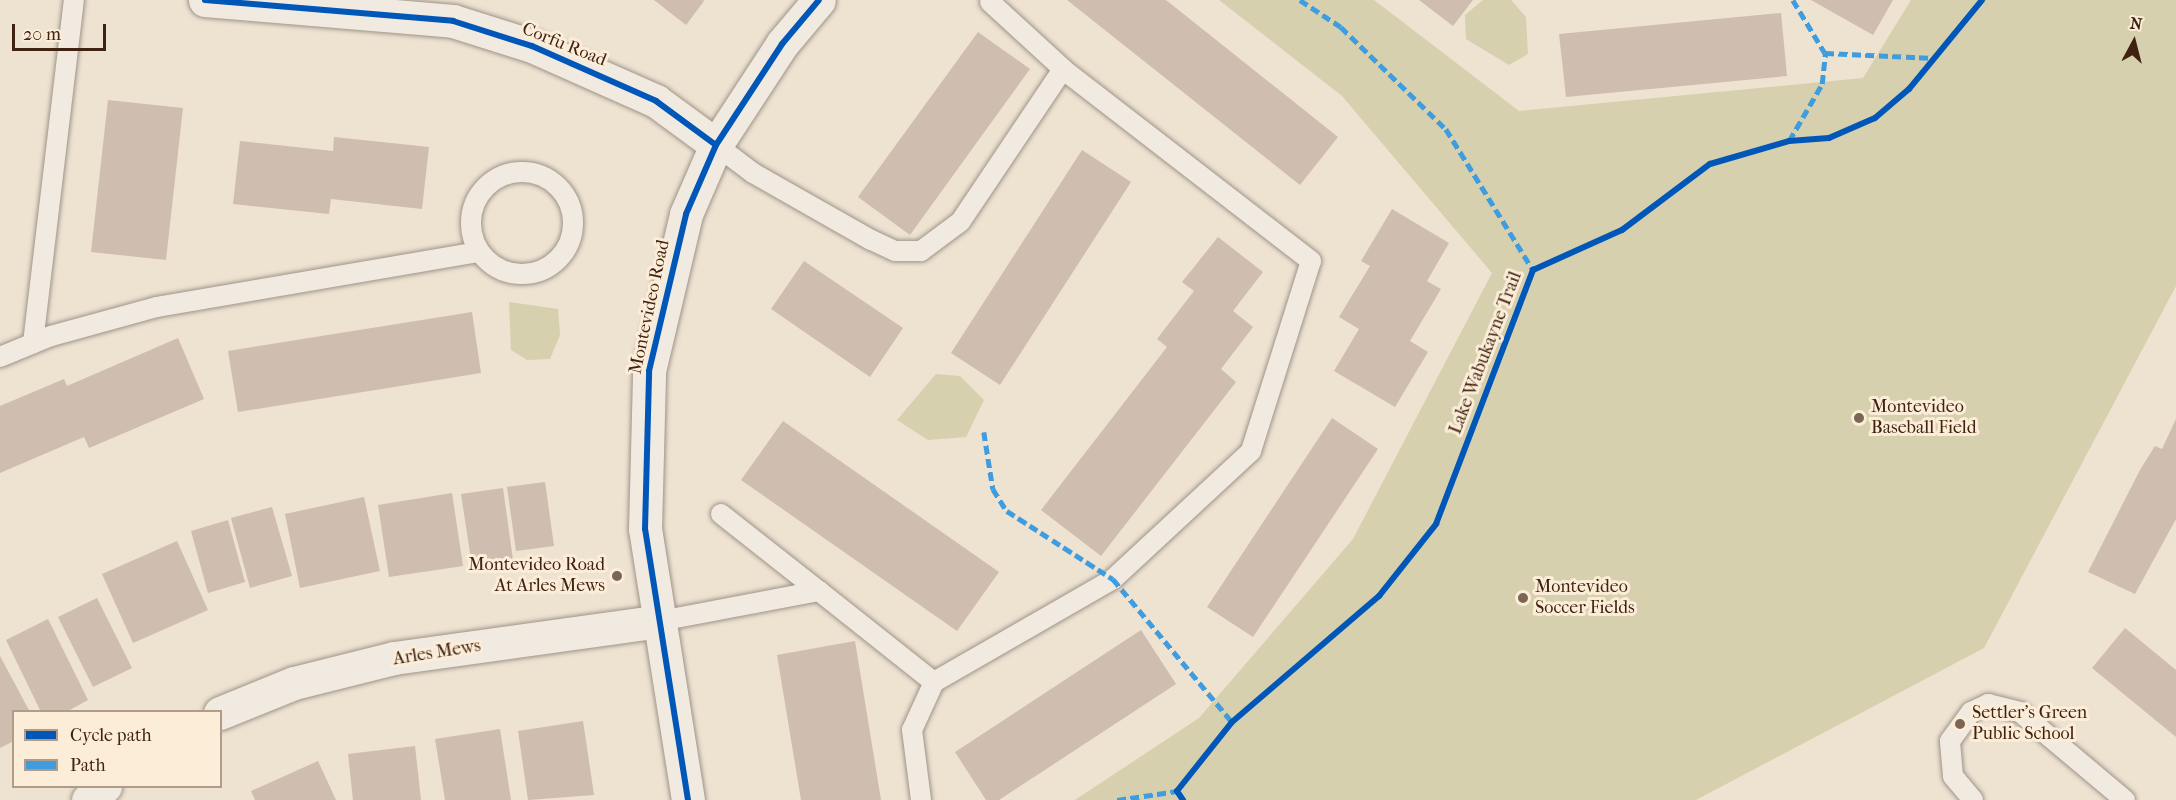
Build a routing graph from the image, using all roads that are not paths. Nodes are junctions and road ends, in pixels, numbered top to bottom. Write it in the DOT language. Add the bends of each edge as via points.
graph roads {
  1 [pos="74,0"];
  2 [pos="205,0"];
  3 [pos="819,0"];
  4 [pos="990,2"];
  5 [pos="398,8"];
  6 [pos="1064,69"];
  7 [pos="716,145"];
  8 [pos="479,252"];
  9 [pos="33,344"];
  10 [pos="0,357"];
  11 [pos="721,514"];
  12 [pos="819,591"];
  13 [pos="660,621"];
  14 [pos="934,682"];
  15 [pos="222,712"];
  16 [pos="103,788"];
  17 [pos="88,800"];
  18 [pos="688,800"];
  19 [pos="921,800"];
  20 [pos="1973,800"];
  21 [pos="2125,800"];
  1 -- 9 [label="lane"];
  2 -- 5 [label="street, Corfu Road"];
  3 -- 7 [label="street, Montevideo Road" via="782,44"];
  4 -- 6 [label="lane"];
  5 -- 7 [label="street, Corfu Road" via="531,46 656,101"];
  6 -- 7 [label="lane" via="960,222 921,251 895,251 871,240 753,173"];
  6 -- 14 [label="lane" via="1311,261 1251,451 1113,579"];
  7 -- 13 [label="street, Montevideo Road" via="686,214 649,371 645,529"];
  8 -- 8 [label="lane" via="504,271 520,274 550,265 562,254 573,224 563,192 534,173 516,172 485,187 470,218"];
  8 -- 9 [label="lane" via="157,307"];
  9 -- 10 [label="lane"];
  11 -- 12 [label="lane"];
  12 -- 13 [label="lane"];
  12 -- 14 [label="lane"];
  13 -- 15 [label="street, Arles Mews" via="394,658 294,683"];
  13 -- 18 [label="street, Montevideo Road"];
  14 -- 19 [label="lane" via="912,730"];
  16 -- 17 [label="street"];
  20 -- 21 [label="lane" via="1953,776 1950,741 1957,725 1988,704 2020,712"];
}
